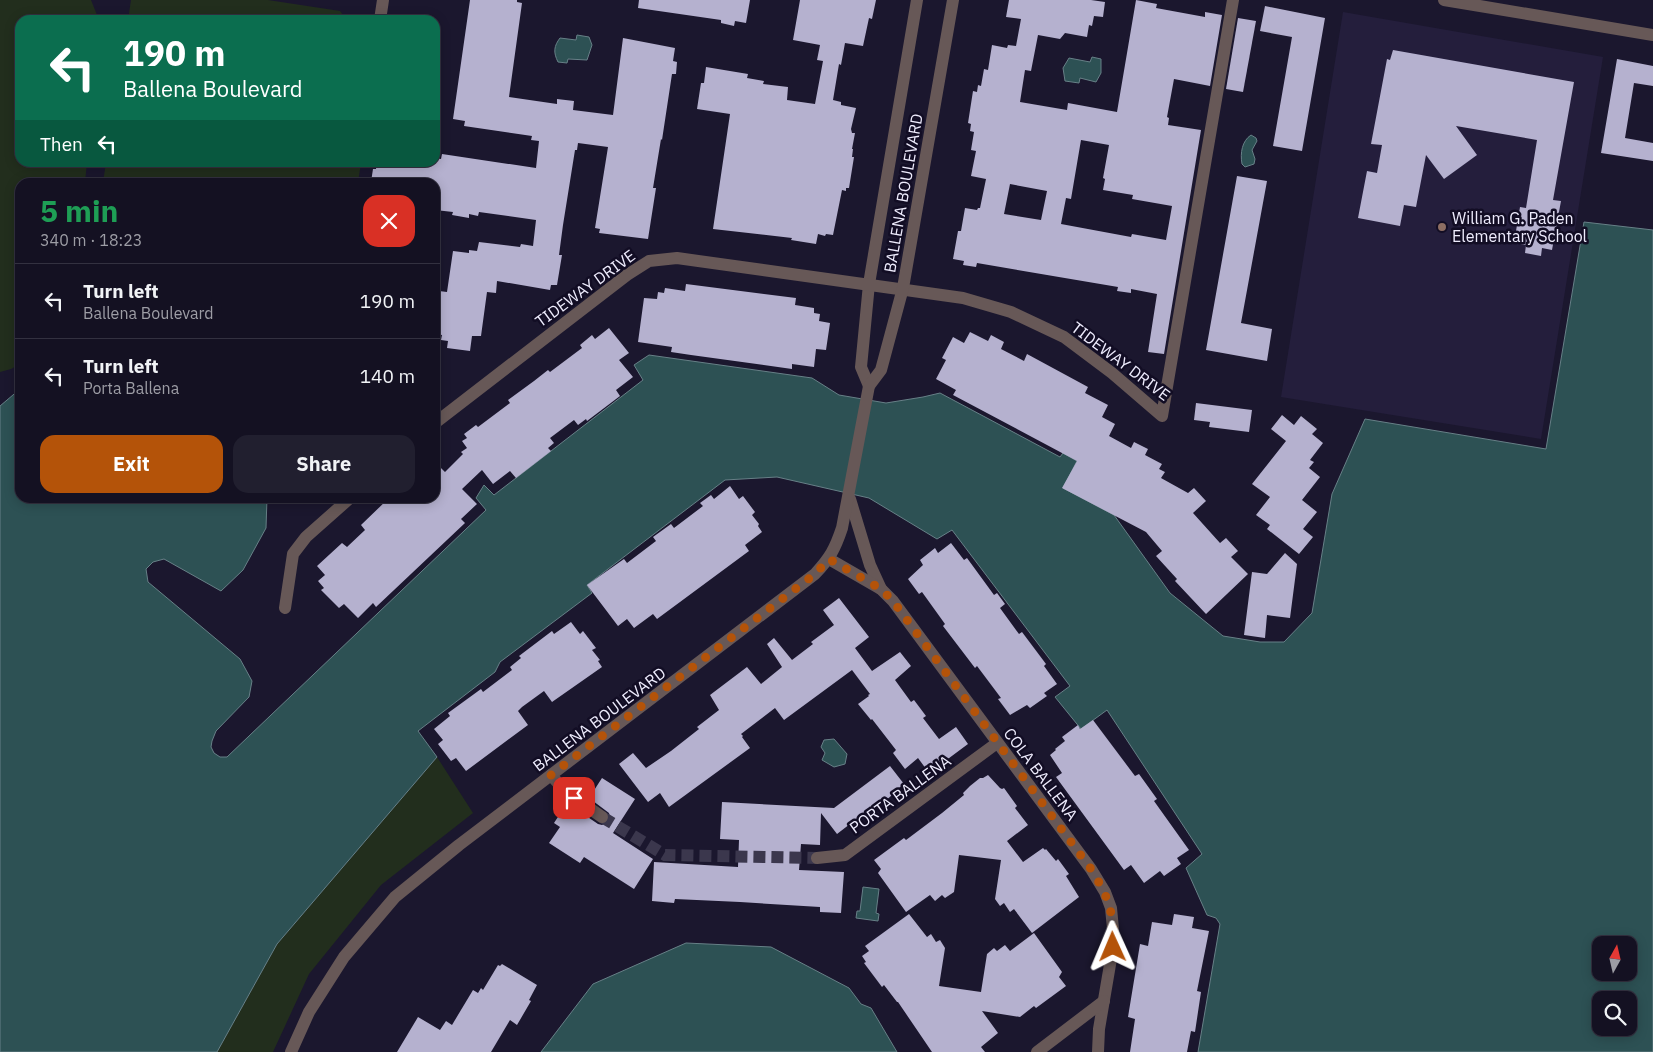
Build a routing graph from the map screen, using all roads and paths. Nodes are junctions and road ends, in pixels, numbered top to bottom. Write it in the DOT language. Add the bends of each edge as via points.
graph roads {
  1 [pos="383,0"];
  2 [pos="917,0"];
  3 [pos="953,0"];
  4 [pos="1233,0"];
  5 [pos="1444,0"];
  6 [pos="381,15"];
  7 [pos="1653,35"];
  8 [pos="869,284"];
  9 [pos="903,288"];
  10 [pos="869,386"];
  11 [pos="440,419"];
  12 [pos="849,496"];
  13 [pos="344,503"];
  14 [pos="829,559"];
  15 [pos="881,589"];
  16 [pos="285,608"];
  17 [pos="997,743"];
  18 [pos="551,775"];
  19 [pos="602,817"];
  20 [pos="817,858"];
  21 [pos="1104,1000"];
  22 [pos="291,1052"];
  23 [pos="1037,1052"];
  24 [pos="1098,1052"];
  1 -- 6 [label="street"];
  2 -- 8 [label="street, BALLENA BOULEVARD"];
  3 -- 9 [label="street, BALLENA BOULEVARD"];
  4 -- 9 [label="street, TIDEWAY DRIVE" via="1162,416 1064,337 1011,312 963,298"];
  5 -- 7 [label="street"];
  8 -- 9 [label="street, TIDEWAY DRIVE"];
  8 -- 10 [label="street, BALLENA BOULEVARD" via="861,367"];
  8 -- 11 [label="street, TIDEWAY DRIVE" via="676,258 649,261"];
  9 -- 10 [label="street, BALLENA BOULEVARD" via="881,370"];
  10 -- 12 [label="street, BALLENA BOULEVARD"];
  12 -- 14 [label="street, BALLENA BOULEVARD" via="842,528"];
  12 -- 15 [label="street, COLA BALLENA" via="867,557"];
  13 -- 16 [label="street" via="306,537 293,554"];
  14 -- 15 [label="street, COLA BALLENA"];
  14 -- 18 [label="street, BALLENA BOULEVARD" via="815,574"];
  15 -- 17 [label="street, COLA BALLENA"];
  17 -- 20 [label="street, PORTA BALLENA" via="845,855"];
  17 -- 21 [label="street, COLA BALLENA" via="1105,892 1114,929"];
  18 -- 19 [label="street" via="574,798"];
  18 -- 22 [label="street, BALLENA BOULEVARD" via="395,897 344,958 309,1012"];
  21 -- 23 [label="street"];
  21 -- 24 [label="street, COLA BALLENA"];
}
